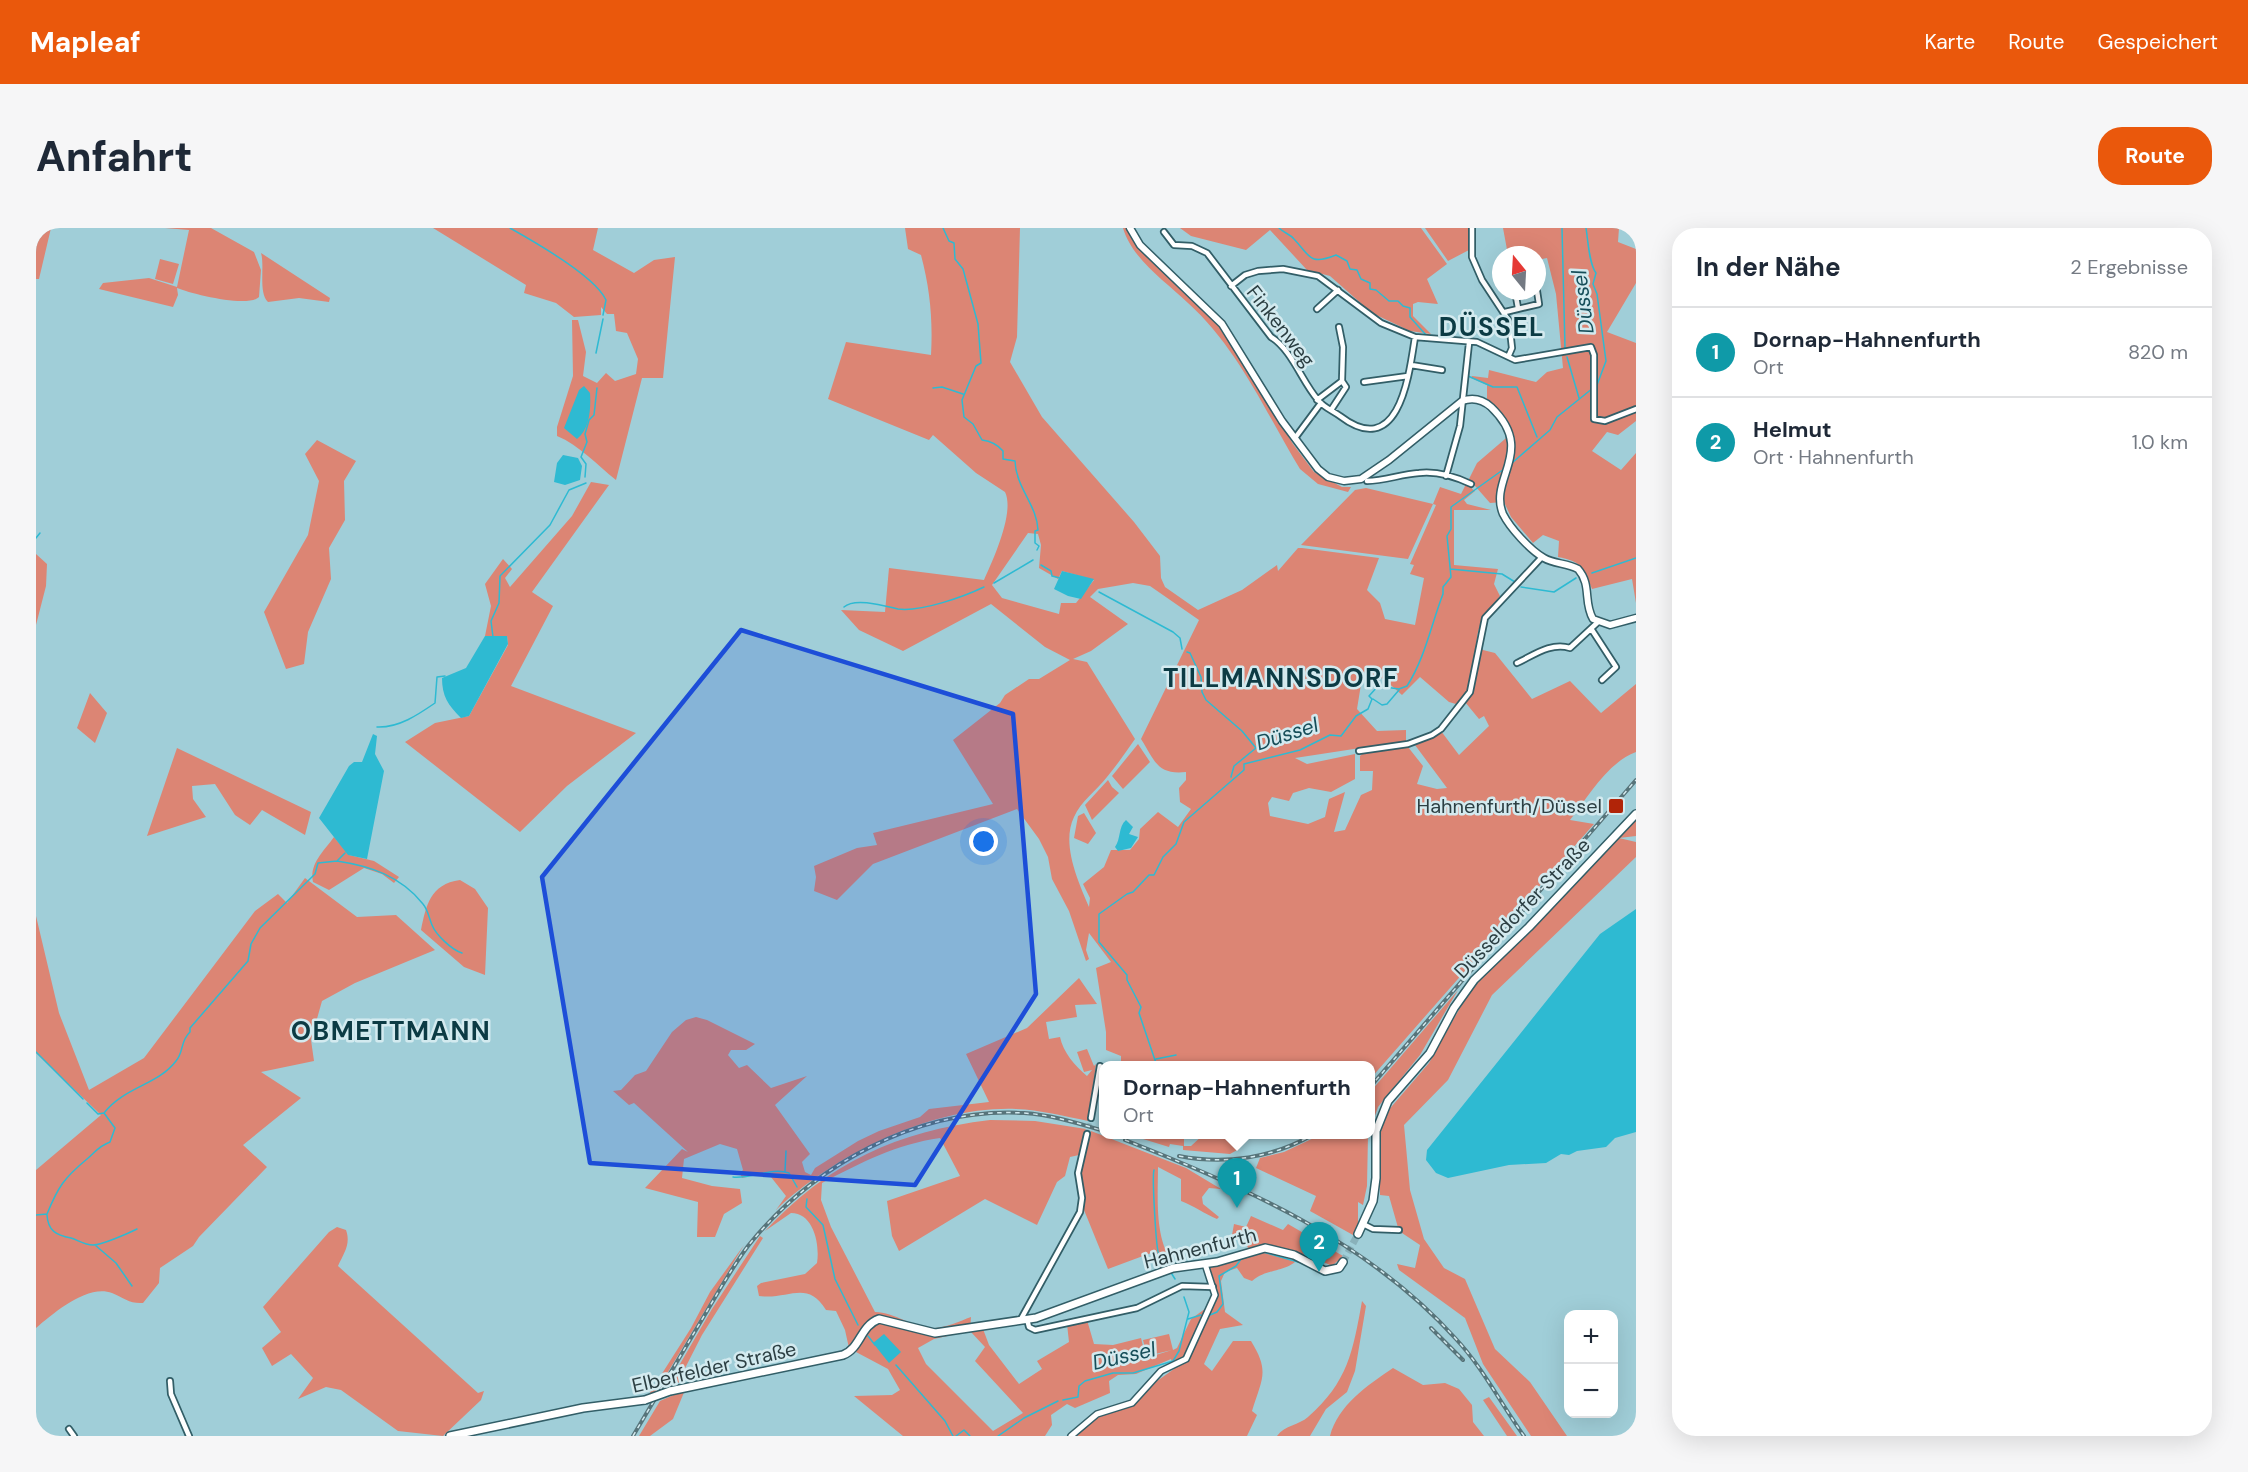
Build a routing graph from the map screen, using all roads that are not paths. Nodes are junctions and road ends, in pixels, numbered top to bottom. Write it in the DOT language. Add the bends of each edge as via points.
graph roads {
  1 [pos="1130,228"];
  2 [pos="1472,228"];
  3 [pos="1164,232"];
  4 [pos="1232,286"];
  5 [pos="1338,290"];
  6 [pos="1517,300"];
  7 [pos="1538,300"];
  8 [pos="1518,308"];
  9 [pos="1317,309"];
  10 [pos="1504,312"];
  11 [pos="1339,327"];
  12 [pos="1415,337"];
  13 [pos="1469,343"];
  14 [pos="1509,355"];
  15 [pos="1411,365"];
  16 [pos="1442,370"];
  17 [pos="1408,376"];
  18 [pos="1342,381"];
  19 [pos="1364,382"];
  20 [pos="1319,401"];
  21 [pos="1462,401"];
  22 [pos="1636,409"];
  23 [pos="1331,410"];
  24 [pos="1295,438"];
  25 [pos="1446,476"];
  26 [pos="1367,481"];
  27 [pos="1471,484"];
  28 [pos="1542,557"];
  29 [pos="1636,618"];
  30 [pos="1598,622"];
  31 [pos="1592,630"];
  32 [pos="1517,663"];
  33 [pos="1602,680"];
  34 [pos="1359,751"];
  35 [pos="1636,814"];
  36 [pos="1099,1072"];
  37 [pos="1091,1118"];
  38 [pos="1087,1134"];
  39 [pos="1363,1224"];
  40 [pos="1400,1230"];
  41 [pos="1358,1234"];
  42 [pos="1343,1262"];
  43 [pos="1205,1264"];
  44 [pos="1213,1287"];
  45 [pos="1024,1319"];
  46 [pos="968,1328"];
  47 [pos="171,1381"];
  48 [pos="69,1429"];
  49 [pos="74,1436"];
  50 [pos="189,1436"];
  51 [pos="450,1436"];
  52 [pos="1071,1436"];
  1 -- 24 [label="main road" via="1140,245 1228,332"];
  2 -- 10 [label="street" via="1472,257"];
  3 -- 4 [label="street, Finkenweg" via="1174,245 1201,250"];
  4 -- 5 [label="street" via="1245,275 1283,269 1318,276"];
  4 -- 20 [label="street, Finkenweg"];
  5 -- 9 [label="street"];
  5 -- 12 [label="street" via="1381,323"];
  6 -- 8 [label="street"];
  7 -- 8 [label="street" via="1539,304"];
  8 -- 10 [label="street"];
  10 -- 14 [label="street" via="1511,335"];
  11 -- 18 [label="street"];
  12 -- 13 [label="street"];
  12 -- 15 [label="street, Finkenweg"];
  13 -- 14 [label="street" via="1477,342 1501,355"];
  13 -- 21 [label="street"];
  14 -- 22 [label="street" via="1515,360 1592,347 1592,415 1598,421"];
  15 -- 16 [label="street"];
  15 -- 17 [label="street, Finkenweg"];
  17 -- 19 [label="street"];
  17 -- 23 [label="street, Finkenweg" via="1397,412 1380,427 1356,427"];
  18 -- 20 [label="street"];
  18 -- 23 [label="street" via="1346,387"];
  20 -- 23 [label="street, Finkenweg"];
  20 -- 24 [label="street"];
  21 -- 24 [label="main road" via="1389,460 1354,481 1323,474"];
  21 -- 25 [label="street" via="1460,426"];
  21 -- 28 [label="main road" via="1482,400 1504,421 1510,458 1500,494 1503,514"];
  25 -- 26 [label="street" via="1419,473"];
  25 -- 27 [label="street"];
  28 -- 30 [label="main road" via="1578,569 1585,577 1589,612"];
  28 -- 34 [label="street" via="1485,618 1470,692 1441,729 1408,744"];
  29 -- 30 [label="main road" via="1610,625"];
  30 -- 31 [label="street"];
  31 -- 32 [label="street" via="1570,648 1559,645"];
  31 -- 33 [label="street" via="1616,667"];
  35 -- 39 [label="main road, Düsseldorfer Straße" via="1473,980 1426,1059 1388,1101 1376,1131 1376,1186"];
  36 -- 37 [label="street"];
  38 -- 45 [label="street" via="1078,1173 1080,1212"];
  39 -- 40 [label="street" via="1373,1229"];
  39 -- 41 [label="main road, Düsseldorfer Straße"];
  42 -- 43 [label="main road, Hahnenfurth" via="1339,1268 1325,1271 1294,1255 1265,1248"];
  43 -- 44 [label="street"];
  43 -- 45 [label="main road, Hahnenfurth" via="1173,1268 1047,1315"];
  44 -- 45 [label="street" via="1182,1286 1137,1308 1035,1330"];
  44 -- 52 [label="street" via="1215,1295 1186,1359 1161,1371 1132,1403 1090,1418"];
  45 -- 46 [label="main road, Hahnenfurth"];
  46 -- 51 [label="main road, Elberfelder Straße, bridge" via="924,1332 879,1319 865,1329 855,1348 843,1355 617,1406 583,1408"];
  47 -- 50 [label="street" via="171,1394"];
  48 -- 49 [label="street"];
}
